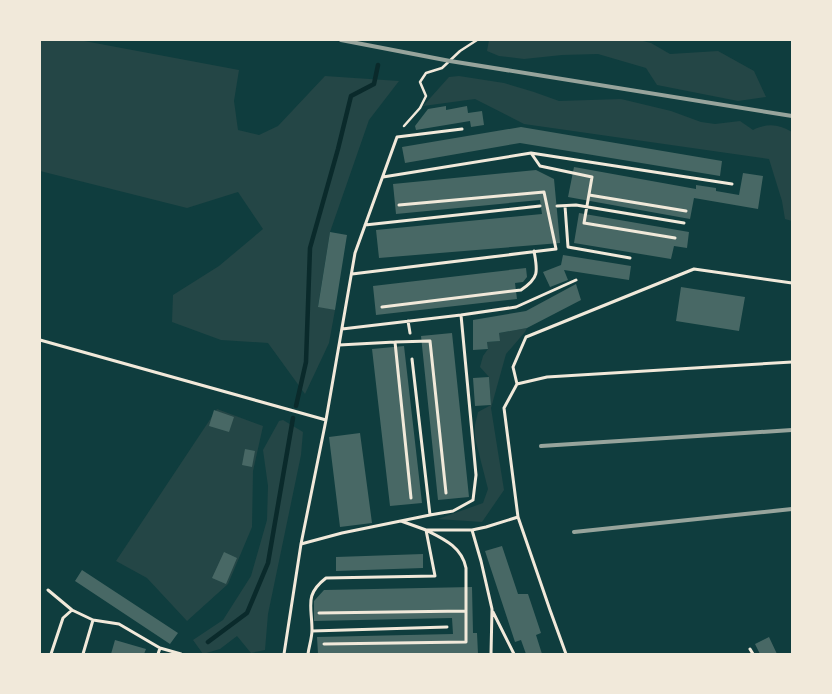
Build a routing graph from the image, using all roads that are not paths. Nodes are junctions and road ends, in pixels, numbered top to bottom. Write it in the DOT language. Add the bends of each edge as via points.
graph roads {
  1 [pos="462,129"];
  2 [pos="531,153"];
  3 [pos="382,178"];
  4 [pos="732,184"];
  5 [pos="588,195"];
  6 [pos="399,205"];
  7 [pos="540,206"];
  8 [pos="557,206"];
  9 [pos="565,206"];
  10 [pos="686,211"];
  11 [pos="684,223"];
  12 [pos="365,225"];
  13 [pos="675,238"];
  14 [pos="534,251"];
  15 [pos="630,258"];
  16 [pos="352,274"];
  17 [pos="576,280"];
  18 [pos="792,283"];
  19 [pos="382,307"];
  20 [pos="460,315"];
  21 [pos="408,321"];
  22 [pos="342,329"];
  23 [pos="410,333"];
  24 [pos="40,340"];
  25 [pos="395,342"];
  26 [pos="339,345"];
  27 [pos="412,359"];
  28 [pos="792,362"];
  29 [pos="517,384"];
  30 [pos="326,420"];
  31 [pos="446,493"];
  32 [pos="410,498"];
  33 [pos="430,515"];
  34 [pos="518,517"];
  35 [pos="400,520"];
  36 [pos="426,530"];
  37 [pos="472,530"];
  38 [pos="301,544"];
  39 [pos="48,590"];
  40 [pos="492,609"];
  41 [pos="72,610"];
  42 [pos="466,611"];
  43 [pos="319,614"];
  44 [pos="93,620"];
  45 [pos="447,627"];
  46 [pos="312,631"];
  47 [pos="324,644"];
  48 [pos="160,648"];
  49 [pos="750,649"];
  50 [pos="52,654"];
  51 [pos="83,654"];
  52 [pos="158,654"];
  53 [pos="181,654"];
  54 [pos="284,654"];
  55 [pos="308,654"];
  56 [pos="491,654"];
  57 [pos="514,654"];
  58 [pos="566,654"];
  59 [pos="753,654"];
  1 -- 3 [label="lane" via="397,136"];
  2 -- 3 [label="lane"];
  2 -- 4 [label="lane"];
  2 -- 5 [label="lane" via="540,166 592,176"];
  3 -- 12 [label="lane"];
  5 -- 10 [label="lane"];
  5 -- 13 [label="lane" via="584,223"];
  6 -- 14 [label="lane" via="544,192 556,249"];
  7 -- 12 [label="lane"];
  8 -- 9 [label="lane"];
  9 -- 11 [label="lane" via="576,205"];
  9 -- 15 [label="lane" via="568,247"];
  12 -- 16 [label="lane"];
  14 -- 16 [label="lane"];
  14 -- 19 [label="lane" via="535,279 521,290"];
  16 -- 22 [label="lane"];
  17 -- 20 [label="lane" via="516,307"];
  18 -- 29 [label="lane" via="694,269 526,337 513,367"];
  20 -- 21 [label="lane"];
  20 -- 33 [label="lane" via="476,475 473,500 453,511"];
  21 -- 22 [label="lane"];
  21 -- 23 [label="lane"];
  22 -- 26 [label="lane"];
  24 -- 30 [label="lane"];
  25 -- 26 [label="lane"];
  25 -- 31 [label="lane" via="430,341"];
  25 -- 32 [label="lane"];
  26 -- 30 [label="lane"];
  27 -- 33 [label="lane"];
  28 -- 29 [label="lane" via="547,377"];
  29 -- 34 [label="lane" via="504,408"];
  30 -- 38 [label="lane"];
  33 -- 35 [label="lane"];
  34 -- 37 [label="lane"];
  34 -- 58 [label="lane"];
  35 -- 36 [label="lane"];
  35 -- 38 [label="lane"];
  36 -- 37 [label="lane"];
  36 -- 42 [label="lane" via="446,540 464,557"];
  36 -- 46 [label="lane" via="435,576 326,578 315,587 310,602"];
  37 -- 40 [label="lane"];
  38 -- 54 [label="lane"];
  39 -- 41 [label="lane"];
  40 -- 56 [label="lane"];
  40 -- 57 [label="lane"];
  41 -- 44 [label="lane"];
  41 -- 50 [label="lane" via="63,618"];
  42 -- 43 [label="lane"];
  42 -- 47 [label="lane" via="466,642"];
  44 -- 48 [label="lane" via="119,624"];
  44 -- 51 [label="lane"];
  45 -- 46 [label="lane"];
  46 -- 55 [label="lane"];
  48 -- 52 [label="lane"];
  48 -- 53 [label="lane"];
  49 -- 59 [label="lane"];
}
